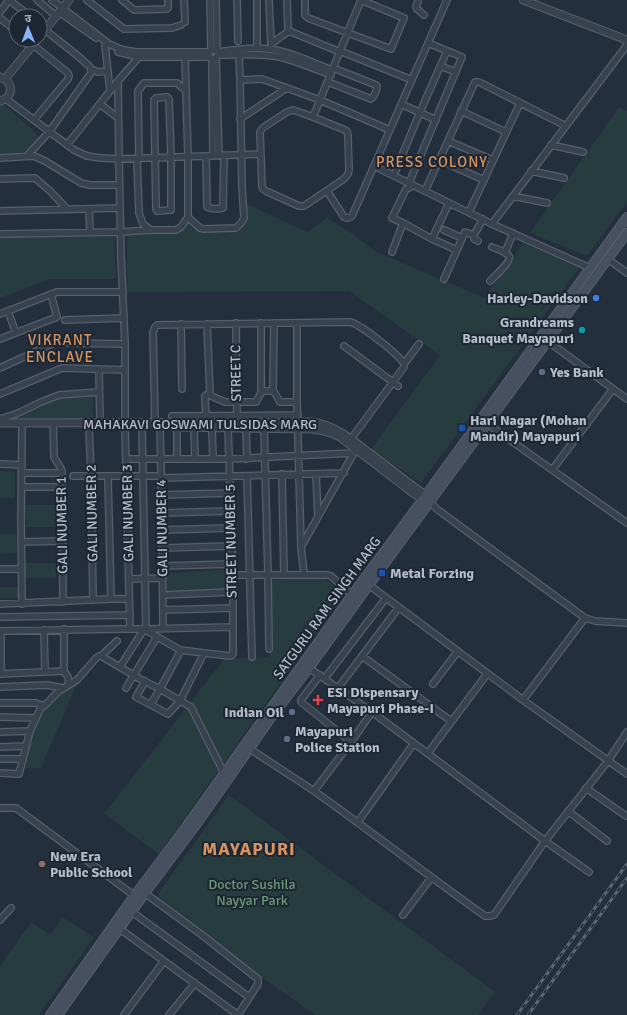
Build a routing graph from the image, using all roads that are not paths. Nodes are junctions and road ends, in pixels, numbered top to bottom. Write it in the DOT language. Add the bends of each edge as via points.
graph roads {
  1 [pos="9,0"];
  2 [pos="37,0"];
  3 [pos="52,0"];
  4 [pos="69,0"];
  5 [pos="87,0"];
  6 [pos="122,0"];
  7 [pos="168,0"];
  8 [pos="184,0"];
  9 [pos="210,0"];
  10 [pos="216,0"];
  11 [pos="237,0"];
  12 [pos="257,0"];
  13 [pos="269,0"];
  14 [pos="287,0"];
  15 [pos="305,0"];
  16 [pos="361,0"];
  17 [pos="418,0"];
  18 [pos="447,0"];
  19 [pos="523,0"];
  20 [pos="20,8"];
  21 [pos="0,12"];
  22 [pos="59,12"];
  23 [pos="424,15"];
  24 [pos="0,18"];
  25 [pos="8,24"];
  26 [pos="48,24"];
  27 [pos="289,31"];
  28 [pos="348,32"];
  29 [pos="48,34"];
  30 [pos="627,40"];
  31 [pos="238,41"];
  32 [pos="428,43"];
  33 [pos="105,45"];
  34 [pos="627,45"];
  35 [pos="27,48"];
  36 [pos="39,48"];
  37 [pos="257,48"];
  38 [pos="340,51"];
  39 [pos="447,51"];
  40 [pos="214,54"];
  41 [pos="239,55"];
  42 [pos="139,57"];
  43 [pos="185,57"];
  44 [pos="440,66"];
  45 [pos="91,69"];
  46 [pos="108,71"];
  47 [pos="332,71"];
  48 [pos="456,72"];
  49 [pos="2,78"];
  50 [pos="240,80"];
  51 [pos="412,80"];
  52 [pos="118,81"];
  53 [pos="328,82"];
  54 [pos="287,88"];
  55 [pos="110,91"];
  56 [pos="186,91"];
  57 [pos="3,100"];
  58 [pos="320,100"];
  59 [pos="520,102"];
  60 [pos="100,104"];
  61 [pos="401,104"];
  62 [pos="461,111"];
  63 [pos="420,112"];
  64 [pos="313,117"];
  65 [pos="118,118"];
  66 [pos="240,118"];
  67 [pos="34,120"];
  68 [pos="436,120"];
  69 [pos="566,126"];
  70 [pos="390,130"];
  71 [pos="49,132"];
  72 [pos="506,132"];
  73 [pos="448,141"];
  74 [pos="67,145"];
  75 [pos="551,145"];
  76 [pos="583,152"];
  77 [pos="260,154"];
  78 [pos="242,155"];
  79 [pos="27,156"];
  80 [pos="206,156"];
  81 [pos="219,156"];
  82 [pos="171,157"];
  83 [pos="188,157"];
  84 [pos="0,158"];
  85 [pos="155,158"];
  86 [pos="118,159"];
  87 [pos="138,159"];
  88 [pos="439,160"];
  89 [pos="493,160"];
  90 [pos="374,166"];
  91 [pos="531,171"];
  92 [pos="394,175"];
  93 [pos="564,178"];
  94 [pos="0,179"];
  95 [pos="484,180"];
  96 [pos="410,184"];
  97 [pos="119,185"];
  98 [pos="327,191"];
  99 [pos="425,191"];
  100 [pos="513,196"];
  101 [pos="449,203"];
  102 [pos="547,203"];
  103 [pos="120,208"];
  104 [pos="89,209"];
  105 [pos="67,210"];
  106 [pos="0,211"];
  107 [pos="469,212"];
  108 [pos="188,217"];
  109 [pos="627,217"];
  110 [pos="483,219"];
  111 [pos="404,223"];
  112 [pos="492,224"];
  113 [pos="151,230"];
  114 [pos="444,230"];
  115 [pos="90,232"];
  116 [pos="120,232"];
  117 [pos="513,233"];
  118 [pos="627,233"];
  119 [pos="0,234"];
  120 [pos="474,235"];
  121 [pos="462,238"];
  122 [pos="432,239"];
  123 [pos="478,241"];
  124 [pos="492,247"];
  125 [pos="457,250"];
  126 [pos="392,252"];
  127 [pos="505,253"];
  128 [pos="608,259"];
  129 [pos="590,268"];
  130 [pos="627,273"];
  131 [pos="444,279"];
  132 [pos="490,281"];
  133 [pos="123,292"];
  134 [pos="51,294"];
  135 [pos="8,310"];
  136 [pos="0,314"];
  137 [pos="124,318"];
  138 [pos="65,320"];
  139 [pos="236,323"];
  140 [pos="261,323"];
  141 [pos="274,323"];
  142 [pos="298,323"];
  143 [pos="181,324"];
  144 [pos="207,324"];
  145 [pos="16,333"];
  146 [pos="541,336"];
  147 [pos="0,339"];
  148 [pos="548,341"];
  149 [pos="68,343"];
  150 [pos="52,344"];
  151 [pos="124,344"];
  152 [pos="419,344"];
  153 [pos="344,346"];
  154 [pos="404,364"];
  155 [pos="0,368"];
  156 [pos="99,369"];
  157 [pos="125,370"];
  158 [pos="393,383"];
  159 [pos="398,386"];
  160 [pos="182,389"];
  161 [pos="613,389"];
  162 [pos="273,390"];
  163 [pos="262,391"];
  164 [pos="99,392"];
  165 [pos="0,394"];
  166 [pos="210,394"];
  167 [pos="627,399"];
  168 [pos="237,402"];
  169 [pos="297,402"];
  170 [pos="172,416"];
  171 [pos="206,416"];
  172 [pos="0,419"];
  173 [pos="480,419"];
  174 [pos="191,422"];
  175 [pos="237,422"];
  176 [pos="298,422"];
  177 [pos="0,423"];
  178 [pos="100,423"];
  179 [pos="488,424"];
  180 [pos="53,425"];
  181 [pos="125,425"];
  182 [pos="158,425"];
  183 [pos="0,426"];
  184 [pos="89,426"];
  185 [pos="22,427"];
  186 [pos="142,427"];
  187 [pos="177,427"];
  188 [pos="212,428"];
  189 [pos="228,428"];
  190 [pos="246,428"];
  191 [pos="264,428"];
  192 [pos="351,439"];
  193 [pos="355,451"];
  194 [pos="299,456"];
  195 [pos="265,458"];
  196 [pos="126,459"];
  197 [pos="142,459"];
  198 [pos="161,459"];
  199 [pos="177,459"];
  200 [pos="195,459"];
  201 [pos="213,459"];
  202 [pos="229,459"];
  203 [pos="247,459"];
  204 [pos="0,464"];
  205 [pos="22,465"];
  206 [pos="552,470"];
  207 [pos="22,473"];
  208 [pos="62,473"];
  209 [pos="344,473"];
  210 [pos="282,474"];
  211 [pos="299,474"];
  212 [pos="316,474"];
  213 [pos="265,475"];
  214 [pos="74,476"];
  215 [pos="230,476"];
  216 [pos="247,476"];
  217 [pos="91,477"];
  218 [pos="108,477"];
  219 [pos="127,477"];
  220 [pos="142,477"];
  221 [pos="161,477"];
  222 [pos="22,486"];
  223 [pos="62,487"];
  224 [pos="230,493"];
  225 [pos="162,495"];
  226 [pos="428,500"];
  227 [pos="230,512"];
  228 [pos="162,513"];
  229 [pos="318,518"];
  230 [pos="627,523"];
  231 [pos="231,528"];
  232 [pos="162,530"];
  233 [pos="62,541"];
  234 [pos="22,542"];
  235 [pos="232,546"];
  236 [pos="301,547"];
  237 [pos="162,548"];
  238 [pos="232,564"];
  239 [pos="162,566"];
  240 [pos="0,569"];
  241 [pos="22,569"];
  242 [pos="304,574"];
  243 [pos="233,575"];
  244 [pos="249,575"];
  245 [pos="268,575"];
  246 [pos="284,575"];
  247 [pos="145,578"];
  248 [pos="163,578"];
  249 [pos="129,579"];
  250 [pos="369,585"];
  251 [pos="232,592"];
  252 [pos="352,594"];
  253 [pos="163,595"];
  254 [pos="386,598"];
  255 [pos="111,599"];
  256 [pos="129,599"];
  257 [pos="93,600"];
  258 [pos="63,602"];
  259 [pos="0,604"];
  260 [pos="22,604"];
  261 [pos="399,607"];
  262 [pos="233,608"];
  263 [pos="163,610"];
  264 [pos="130,615"];
  265 [pos="0,617"];
  266 [pos="585,618"];
  267 [pos="627,623"];
  268 [pos="233,627"];
  269 [pos="130,629"];
  270 [pos="145,629"];
  271 [pos="163,629"];
  272 [pos="44,630"];
  273 [pos="64,630"];
  274 [pos="0,631"];
  275 [pos="157,637"];
  276 [pos="117,641"];
  277 [pos="269,649"];
  278 [pos="180,650"];
  279 [pos="458,651"];
  280 [pos="204,653"];
  281 [pos="101,656"];
  282 [pos="362,656"];
  283 [pos="252,658"];
  284 [pos="120,667"];
  285 [pos="309,668"];
  286 [pos="64,671"];
  287 [pos="45,672"];
  288 [pos="0,674"];
  289 [pos="488,674"];
  290 [pos="134,675"];
  291 [pos="322,677"];
  292 [pos="145,681"];
  293 [pos="433,684"];
  294 [pos="0,687"];
  295 [pos="66,687"];
  296 [pos="126,688"];
  297 [pos="338,688"];
  298 [pos="160,689"];
  299 [pos="523,700"];
  300 [pos="180,701"];
  301 [pos="0,703"];
  302 [pos="151,704"];
  303 [pos="42,705"];
  304 [pos="372,712"];
  305 [pos="0,717"];
  306 [pos="36,718"];
  307 [pos="451,721"];
  308 [pos="30,731"];
  309 [pos="0,732"];
  310 [pos="627,732"];
  311 [pos="351,742"];
  312 [pos="414,743"];
  313 [pos="26,746"];
  314 [pos="0,747"];
  315 [pos="250,749"];
  316 [pos="428,753"];
  317 [pos="0,759"];
  318 [pos="23,759"];
  319 [pos="608,760"];
  320 [pos="0,773"];
  321 [pos="224,773"];
  322 [pos="627,774"];
  323 [pos="586,788"];
  324 [pos="314,791"];
  325 [pos="0,808"];
  326 [pos="568,811"];
  327 [pos="626,816"];
  328 [pos="358,822"];
  329 [pos="608,840"];
  330 [pos="545,841"];
  331 [pos="589,872"];
  332 [pos="431,878"];
  333 [pos="140,895"];
  334 [pos="11,908"];
  335 [pos="132,912"];
  336 [pos="403,915"];
  337 [pos="0,920"];
  338 [pos="120,929"];
  339 [pos="164,961"];
  340 [pos="194,983"];
  341 [pos="249,997"];
  342 [pos="50,1015"];
  343 [pos="58,1015"];
  344 [pos="124,1015"];
  345 [pos="169,1015"];
  346 [pos="238,1015"];
  1 -- 20 [label="street"];
  1 -- 21 [label="street"];
  2 -- 22 [label="street"];
  3 -- 22 [label="street"];
  4 -- 22 [label="street"];
  5 -- 8 [label="street" via="124,29 172,28 183,23"];
  6 -- 7 [label="street" via="138,11 167,9"];
  9 -- 40 [label="street"];
  10 -- 40 [label="street"];
  11 -- 31 [label="street"];
  12 -- 37 [label="street"];
  13 -- 27 [label="street" via="271,44"];
  14 -- 27 [label="street"];
  15 -- 28 [label="street" via="306,16"];
  16 -- 28 [label="street"];
  16 -- 28 [label="street" via="404,18 391,48"];
  17 -- 23 [label="street" via="417,9"];
  18 -- 32 [label="street"];
  19 -- 30 [label="street"];
  22 -- 26 [label="street"];
  22 -- 33 [label="street"];
  22 -- 40 [label="street" via="109,44 124,50"];
  24 -- 25 [label="street"];
  27 -- 38 [label="street"];
  28 -- 38 [label="street"];
  29 -- 45 [label="street"];
  32 -- 39 [label="street"];
  32 -- 51 [label="street"];
  33 -- 42 [label="street" via="112,50"];
  33 -- 46 [label="street"];
  34 -- 69 [label="street"];
  35 -- 49 [label="street"];
  36 -- 67 [label="street" via="69,76"];
  37 -- 40 [label="street"];
  37 -- 47 [label="street" via="287,53"];
  38 -- 47 [label="street"];
  38 -- 51 [label="street"];
  39 -- 44 [label="street"];
  39 -- 48 [label="street" via="462,57"];
  40 -- 41 [label="street"];
  40 -- 43 [label="street"];
  40 -- 81 [label="street"];
  41 -- 47 [label="street" via="256,54 282,58"];
  41 -- 50 [label="street"];
  42 -- 43 [label="street"];
  42 -- 52 [label="street"];
  43 -- 56 [label="street"];
  44 -- 48 [label="street"];
  44 -- 63 [label="street"];
  45 -- 46 [label="street" via="98,72"];
  45 -- 71 [label="street"];
  46 -- 55 [label="street"];
  47 -- 53 [label="street"];
  47 -- 53 [label="street" via="376,85 377,89 371,99"];
  48 -- 68 [label="street"];
  49 -- 57 [label="street" via="8,82 11,91"];
  50 -- 54 [label="street" via="262,79"];
  50 -- 66 [label="street"];
  51 -- 61 [label="street"];
  52 -- 55 [label="street"];
  52 -- 65 [label="street, GALI NUMBER 3"];
  53 -- 58 [label="street"];
  54 -- 58 [label="street"];
  54 -- 66 [label="street"];
  55 -- 60 [label="street"];
  56 -- 83 [label="street"];
  56 -- 87 [label="street" via="177,83 144,83 138,91"];
  57 -- 67 [label="street"];
  58 -- 64 [label="street"];
  58 -- 70 [label="street"];
  59 -- 62 [label="street" via="477,81 473,83"];
  59 -- 69 [label="street"];
  59 -- 72 [label="street"];
  60 -- 65 [label="street"];
  60 -- 74 [label="street"];
  61 -- 63 [label="street"];
  61 -- 70 [label="street"];
  62 -- 72 [label="street"];
  62 -- 73 [label="street"];
  63 -- 68 [label="street"];
  63 -- 92 [label="street"];
  64 -- 77 [label="street" via="290,110 264,127 260,133"];
  64 -- 98 [label="street" via="345,130 348,134 348,174"];
  65 -- 86 [label="street, GALI NUMBER 3"];
  66 -- 78 [label="street"];
  67 -- 71 [label="street"];
  68 -- 96 [label="street"];
  69 -- 75 [label="street"];
  70 -- 90 [label="street"];
  71 -- 74 [label="street"];
  71 -- 79 [label="street"];
  72 -- 89 [label="street"];
  73 -- 88 [label="street"];
  73 -- 89 [label="street"];
  74 -- 86 [label="street" via="87,156"];
  75 -- 76 [label="street"];
  75 -- 91 [label="street"];
  77 -- 78 [label="street"];
  77 -- 98 [label="street" via="262,186 266,191 302,206"];
  78 -- 81 [label="street"];
  78 -- 108 [label="street" via="244,218 241,223 232,229 203,229"];
  79 -- 84 [label="street"];
  79 -- 97 [label="street" via="38,157 81,183"];
  80 -- 81 [label="street"];
  80 -- 81 [label="street" via="207,207 223,208"];
  80 -- 83 [label="street"];
  82 -- 83 [label="street"];
  82 -- 85 [label="street"];
  82 -- 85 [label="street" via="171,210 156,210"];
  82 -- 85 [label="street" via="167,97 154,98"];
  83 -- 108 [label="street"];
  85 -- 87 [label="street"];
  86 -- 87 [label="street"];
  86 -- 97 [label="street, GALI NUMBER 3"];
  87 -- 113 [label="street" via="139,212 143,224"];
  88 -- 95 [label="street"];
  88 -- 99 [label="street"];
  89 -- 95 [label="street"];
  90 -- 92 [label="street"];
  90 -- 98 [label="street" via="350,218 344,217"];
  91 -- 93 [label="street"];
  91 -- 100 [label="street"];
  92 -- 96 [label="street"];
  94 -- 105 [label="street" via="35,178"];
  95 -- 107 [label="street"];
  96 -- 99 [label="street"];
  96 -- 111 [label="street" via="392,218"];
  97 -- 103 [label="street, GALI NUMBER 3"];
  99 -- 101 [label="street"];
  100 -- 102 [label="street"];
  100 -- 112 [label="street"];
  101 -- 107 [label="street"];
  101 -- 122 [label="street"];
  103 -- 104 [label="street"];
  103 -- 116 [label="street, GALI NUMBER 3"];
  104 -- 105 [label="street"];
  104 -- 115 [label="street"];
  105 -- 106 [label="street"];
  107 -- 110 [label="street"];
  108 -- 113 [label="street" via="176,230"];
  109 -- 129 [label="main road, SATGURU RAM SINGH MARG"];
  110 -- 112 [label="street"];
  110 -- 120 [label="street"];
  111 -- 122 [label="street"];
  111 -- 126 [label="street"];
  112 -- 117 [label="street"];
  113 -- 116 [label="street"];
  114 -- 121 [label="street"];
  115 -- 116 [label="street"];
  115 -- 119 [label="street"];
  116 -- 133 [label="street, GALI NUMBER 3"];
  117 -- 127 [label="street"];
  117 -- 129 [label="street"];
  118 -- 128 [label="main road, SATGURU RAM SINGH MARG"];
  120 -- 121 [label="street" via="465,232"];
  120 -- 123 [label="street" via="474,239"];
  121 -- 125 [label="street"];
  122 -- 125 [label="street"];
  124 -- 127 [label="street"];
  125 -- 131 [label="street"];
  127 -- 132 [label="street" via="510,256 509,260"];
  128 -- 130 [label="street"];
  128 -- 148 [label="main road, SATGURU RAM SINGH MARG"];
  129 -- 146 [label="main road, SATGURU RAM SINGH MARG"];
  133 -- 134 [label="street"];
  133 -- 137 [label="street, GALI NUMBER 3"];
  134 -- 135 [label="street"];
  134 -- 145 [label="street" via="57,317"];
  135 -- 136 [label="street"];
  135 -- 145 [label="street"];
  137 -- 138 [label="street"];
  137 -- 151 [label="street, GALI NUMBER 3"];
  139 -- 140 [label="street"];
  139 -- 144 [label="street"];
  139 -- 168 [label="street, STREET C"];
  140 -- 141 [label="street"];
  140 -- 163 [label="street"];
  141 -- 142 [label="street"];
  141 -- 162 [label="street"];
  142 -- 154 [label="street" via="353,322"];
  142 -- 169 [label="street"];
  143 -- 144 [label="street"];
  143 -- 160 [label="street"];
  143 -- 182 [label="street, GALI NUMBER 4" via="157,325 154,329"];
  144 -- 166 [label="street"];
  145 -- 147 [label="street"];
  146 -- 148 [label="street"];
  146 -- 173 [label="main road, SATGURU RAM SINGH MARG"];
  148 -- 161 [label="street"];
  148 -- 179 [label="main road, SATGURU RAM SINGH MARG"];
  149 -- 151 [label="street"];
  150 -- 155 [label="street"];
  151 -- 157 [label="street, GALI NUMBER 3"];
  152 -- 154 [label="street"];
  153 -- 158 [label="street"];
  154 -- 158 [label="street"];
  156 -- 157 [label="street"];
  156 -- 164 [label="street"];
  156 -- 165 [label="street" via="62,368"];
  157 -- 181 [label="street, GALI NUMBER 3"];
  158 -- 159 [label="street"];
  158 -- 192 [label="street"];
  161 -- 167 [label="street"];
  161 -- 206 [label="street"];
  162 -- 163 [label="street"];
  162 -- 169 [label="street" via="280,402"];
  163 -- 168 [label="street" via="256,402"];
  164 -- 172 [label="street" via="59,395"];
  164 -- 178 [label="street"];
  166 -- 168 [label="street" via="225,402"];
  166 -- 171 [label="street" via="206,394 205,398"];
  168 -- 175 [label="street, STREET C"];
  169 -- 176 [label="street"];
  170 -- 174 [label="street"];
  171 -- 174 [label="street"];
  171 -- 175 [label="street"];
  173 -- 179 [label="street"];
  173 -- 226 [label="main road, SATGURU RAM SINGH MARG"];
  174 -- 175 [label="street, MAHAKAVI GOSWAMI TULSIDAS MARG"];
  174 -- 182 [label="street, MAHAKAVI GOSWAMI TULSIDAS MARG"];
  174 -- 187 [label="street, MAHAKAVI GOSWAMI TULSIDAS MARG"];
  174 -- 188 [label="street, MAHAKAVI GOSWAMI TULSIDAS MARG"];
  174 -- 200 [label="street"];
  175 -- 176 [label="street, MAHAKAVI GOSWAMI TULSIDAS MARG"];
  175 -- 189 [label="street, MAHAKAVI GOSWAMI TULSIDAS MARG"];
  175 -- 190 [label="street, MAHAKAVI GOSWAMI TULSIDAS MARG"];
  176 -- 191 [label="street, MAHAKAVI GOSWAMI TULSIDAS MARG"];
  176 -- 192 [label="street, MAHAKAVI GOSWAMI TULSIDAS MARG" via="325,425"];
  176 -- 193 [label="street, MAHAKAVI GOSWAMI TULSIDAS MARG" via="340,437"];
  176 -- 194 [label="street"];
  177 -- 180 [label="street, MAHAKAVI GOSWAMI TULSIDAS MARG"];
  178 -- 180 [label="street, MAHAKAVI GOSWAMI TULSIDAS MARG"];
  178 -- 181 [label="street, MAHAKAVI GOSWAMI TULSIDAS MARG"];
  179 -- 206 [label="street"];
  179 -- 226 [label="main road, SATGURU RAM SINGH MARG"];
  180 -- 184 [label="street, MAHAKAVI GOSWAMI TULSIDAS MARG"];
  180 -- 185 [label="street, MAHAKAVI GOSWAMI TULSIDAS MARG"];
  180 -- 208 [label="street, GALI NUMBER 1" via="54,457"];
  181 -- 182 [label="street, MAHAKAVI GOSWAMI TULSIDAS MARG"];
  181 -- 184 [label="street, MAHAKAVI GOSWAMI TULSIDAS MARG"];
  181 -- 186 [label="street, MAHAKAVI GOSWAMI TULSIDAS MARG"];
  181 -- 196 [label="street, GALI NUMBER 3"];
  182 -- 186 [label="street, MAHAKAVI GOSWAMI TULSIDAS MARG"];
  182 -- 187 [label="street, MAHAKAVI GOSWAMI TULSIDAS MARG"];
  182 -- 198 [label="street, GALI NUMBER 4"];
  183 -- 185 [label="street, MAHAKAVI GOSWAMI TULSIDAS MARG"];
  184 -- 217 [label="street, GALI NUMBER 2"];
  185 -- 205 [label="street"];
  186 -- 197 [label="street"];
  187 -- 199 [label="street"];
  188 -- 189 [label="street, MAHAKAVI GOSWAMI TULSIDAS MARG"];
  188 -- 201 [label="street"];
  189 -- 202 [label="street, STREET NUMBER 5"];
  190 -- 191 [label="street, MAHAKAVI GOSWAMI TULSIDAS MARG"];
  190 -- 203 [label="street"];
  191 -- 195 [label="street"];
  192 -- 226 [label="street, MAHAKAVI GOSWAMI TULSIDAS MARG"];
  193 -- 194 [label="street"];
  193 -- 209 [label="street"];
  193 -- 226 [label="street, MAHAKAVI GOSWAMI TULSIDAS MARG" via="413,493"];
  194 -- 195 [label="street"];
  194 -- 211 [label="street"];
  195 -- 203 [label="street"];
  195 -- 213 [label="street"];
  196 -- 197 [label="street"];
  196 -- 219 [label="street, GALI NUMBER 3"];
  197 -- 198 [label="street"];
  197 -- 220 [label="street"];
  198 -- 199 [label="street"];
  198 -- 221 [label="street, GALI NUMBER 4"];
  199 -- 200 [label="street"];
  200 -- 201 [label="street"];
  201 -- 202 [label="street"];
  202 -- 203 [label="street"];
  202 -- 215 [label="street, STREET NUMBER 5"];
  204 -- 205 [label="street"];
  205 -- 207 [label="street"];
  206 -- 230 [label="street"];
  207 -- 208 [label="street"];
  207 -- 222 [label="street"];
  208 -- 223 [label="street, GALI NUMBER 1"];
  209 -- 212 [label="street"];
  209 -- 229 [label="street"];
  210 -- 211 [label="street"];
  210 -- 213 [label="street"];
  210 -- 246 [label="street"];
  211 -- 212 [label="street"];
  211 -- 236 [label="street"];
  212 -- 229 [label="street"];
  213 -- 216 [label="street"];
  213 -- 245 [label="street"];
  214 -- 217 [label="street"];
  215 -- 216 [label="street"];
  215 -- 221 [label="street"];
  215 -- 224 [label="street, STREET NUMBER 5"];
  216 -- 244 [label="street"];
  217 -- 218 [label="street"];
  217 -- 257 [label="street, GALI NUMBER 2"];
  218 -- 219 [label="street"];
  218 -- 255 [label="street"];
  219 -- 220 [label="street"];
  219 -- 249 [label="street, GALI NUMBER 3"];
  220 -- 221 [label="street"];
  220 -- 247 [label="street"];
  221 -- 225 [label="street, GALI NUMBER 4"];
  222 -- 223 [label="street"];
  222 -- 234 [label="street"];
  223 -- 233 [label="street, GALI NUMBER 1"];
  224 -- 225 [label="street"];
  224 -- 227 [label="street, STREET NUMBER 5"];
  225 -- 228 [label="street, GALI NUMBER 4"];
  226 -- 250 [label="main road, SATGURU RAM SINGH MARG"];
  226 -- 252 [label="main road, SATGURU RAM SINGH MARG"];
  226 -- 266 [label="street"];
  227 -- 228 [label="street"];
  227 -- 231 [label="street, STREET NUMBER 5"];
  228 -- 232 [label="street, GALI NUMBER 4"];
  229 -- 236 [label="street"];
  231 -- 232 [label="street"];
  231 -- 235 [label="street, STREET NUMBER 5"];
  232 -- 237 [label="street, GALI NUMBER 4"];
  233 -- 234 [label="street"];
  233 -- 258 [label="street, GALI NUMBER 1"];
  234 -- 241 [label="street"];
  235 -- 237 [label="street"];
  235 -- 238 [label="street, STREET NUMBER 5"];
  236 -- 242 [label="street"];
  237 -- 239 [label="street, GALI NUMBER 4"];
  238 -- 239 [label="street"];
  238 -- 243 [label="street, STREET NUMBER 5"];
  239 -- 248 [label="street, GALI NUMBER 4"];
  240 -- 241 [label="street"];
  241 -- 260 [label="street"];
  242 -- 246 [label="street"];
  242 -- 252 [label="street" via="328,574"];
  243 -- 244 [label="street"];
  243 -- 251 [label="street, STREET NUMBER 5"];
  244 -- 245 [label="street"];
  244 -- 283 [label="street"];
  245 -- 246 [label="street"];
  245 -- 277 [label="street"];
  247 -- 248 [label="street"];
  247 -- 249 [label="street"];
  247 -- 270 [label="street"];
  248 -- 253 [label="street, GALI NUMBER 4"];
  249 -- 256 [label="street, GALI NUMBER 3"];
  250 -- 254 [label="street"];
  250 -- 285 [label="main road, SATGURU RAM SINGH MARG"];
  251 -- 253 [label="street"];
  251 -- 262 [label="street, STREET NUMBER 5"];
  252 -- 321 [label="main road, SATGURU RAM SINGH MARG"];
  253 -- 263 [label="street, GALI NUMBER 4"];
  254 -- 261 [label="street"];
  254 -- 291 [label="street"];
  255 -- 256 [label="street"];
  255 -- 257 [label="street"];
  256 -- 264 [label="street, GALI NUMBER 3"];
  257 -- 258 [label="street"];
  258 -- 260 [label="street"];
  259 -- 260 [label="street"];
  261 -- 279 [label="street"];
  261 -- 282 [label="street"];
  262 -- 263 [label="street"];
  262 -- 268 [label="street, STREET NUMBER 5"];
  263 -- 271 [label="street, GALI NUMBER 4"];
  264 -- 265 [label="street"];
  264 -- 269 [label="street, GALI NUMBER 3"];
  266 -- 267 [label="street"];
  266 -- 299 [label="street"];
  268 -- 271 [label="street"];
  268 -- 280 [label="street, STREET NUMBER 5" via="231,656"];
  269 -- 270 [label="street"];
  269 -- 273 [label="street"];
  270 -- 271 [label="street"];
  270 -- 275 [label="street"];
  270 -- 284 [label="street"];
  272 -- 273 [label="street"];
  272 -- 274 [label="street"];
  272 -- 287 [label="street"];
  273 -- 286 [label="street"];
  274 -- 288 [label="street"];
  275 -- 278 [label="street"];
  275 -- 290 [label="street"];
  276 -- 281 [label="street"];
  278 -- 280 [label="street"];
  278 -- 298 [label="street"];
  279 -- 289 [label="street"];
  279 -- 293 [label="street"];
  280 -- 300 [label="street"];
  281 -- 284 [label="street"];
  281 -- 295 [label="street" via="98,656 77,680"];
  282 -- 297 [label="street"];
  282 -- 307 [label="street"];
  284 -- 290 [label="street"];
  285 -- 291 [label="street"];
  285 -- 315 [label="main road, SATGURU RAM SINGH MARG"];
  286 -- 287 [label="street"];
  286 -- 295 [label="street" via="68,677"];
  287 -- 288 [label="street"];
  289 -- 299 [label="street"];
  289 -- 307 [label="street"];
  290 -- 292 [label="street"];
  290 -- 296 [label="street"];
  291 -- 297 [label="street"];
  291 -- 311 [label="street" via="301,702"];
  292 -- 298 [label="street"];
  292 -- 302 [label="street" via="136,697"];
  294 -- 295 [label="street"];
  295 -- 303 [label="street" via="46,705"];
  297 -- 304 [label="street"];
  298 -- 300 [label="street"];
  298 -- 302 [label="street"];
  299 -- 319 [label="street"];
  300 -- 302 [label="street" via="168,714"];
  300 -- 321 [label="street" via="191,707"];
  301 -- 303 [label="street"];
  303 -- 306 [label="street"];
  304 -- 311 [label="street"];
  304 -- 312 [label="street"];
  305 -- 306 [label="street"];
  306 -- 308 [label="street"];
  307 -- 316 [label="street"];
  308 -- 309 [label="street"];
  308 -- 313 [label="street"];
  310 -- 319 [label="street"];
  311 -- 324 [label="street"];
  312 -- 316 [label="street"];
  312 -- 328 [label="street"];
  313 -- 314 [label="street"];
  313 -- 318 [label="street"];
  315 -- 324 [label="street"];
  315 -- 333 [label="main road, SATGURU RAM SINGH MARG" via="199,821"];
  316 -- 330 [label="street"];
  317 -- 318 [label="street"];
  318 -- 320 [label="street" via="20,774"];
  319 -- 322 [label="street"];
  319 -- 323 [label="street"];
  321 -- 333 [label="main road, SATGURU RAM SINGH MARG"];
  323 -- 326 [label="street"];
  323 -- 327 [label="street"];
  324 -- 328 [label="street"];
  325 -- 333 [label="street" via="16,808"];
  326 -- 329 [label="street"];
  326 -- 330 [label="street"];
  328 -- 332 [label="street"];
  330 -- 331 [label="street"];
  330 -- 332 [label="street" via="492,916 485,916"];
  332 -- 336 [label="street"];
  333 -- 335 [label="main road, SATGURU RAM SINGH MARG"];
  333 -- 341 [label="street" via="202,935 258,979 258,984"];
  333 -- 342 [label="main road, SATGURU RAM SINGH MARG"];
  334 -- 337 [label="street"];
  335 -- 338 [label="main road, SATGURU RAM SINGH MARG"];
  335 -- 341 [label="street"];
  338 -- 339 [label="street"];
  338 -- 343 [label="main road, SATGURU RAM SINGH MARG"];
  339 -- 340 [label="street"];
  339 -- 344 [label="street"];
  340 -- 345 [label="street"];
  340 -- 346 [label="street"];
  341 -- 346 [label="street"];
}
